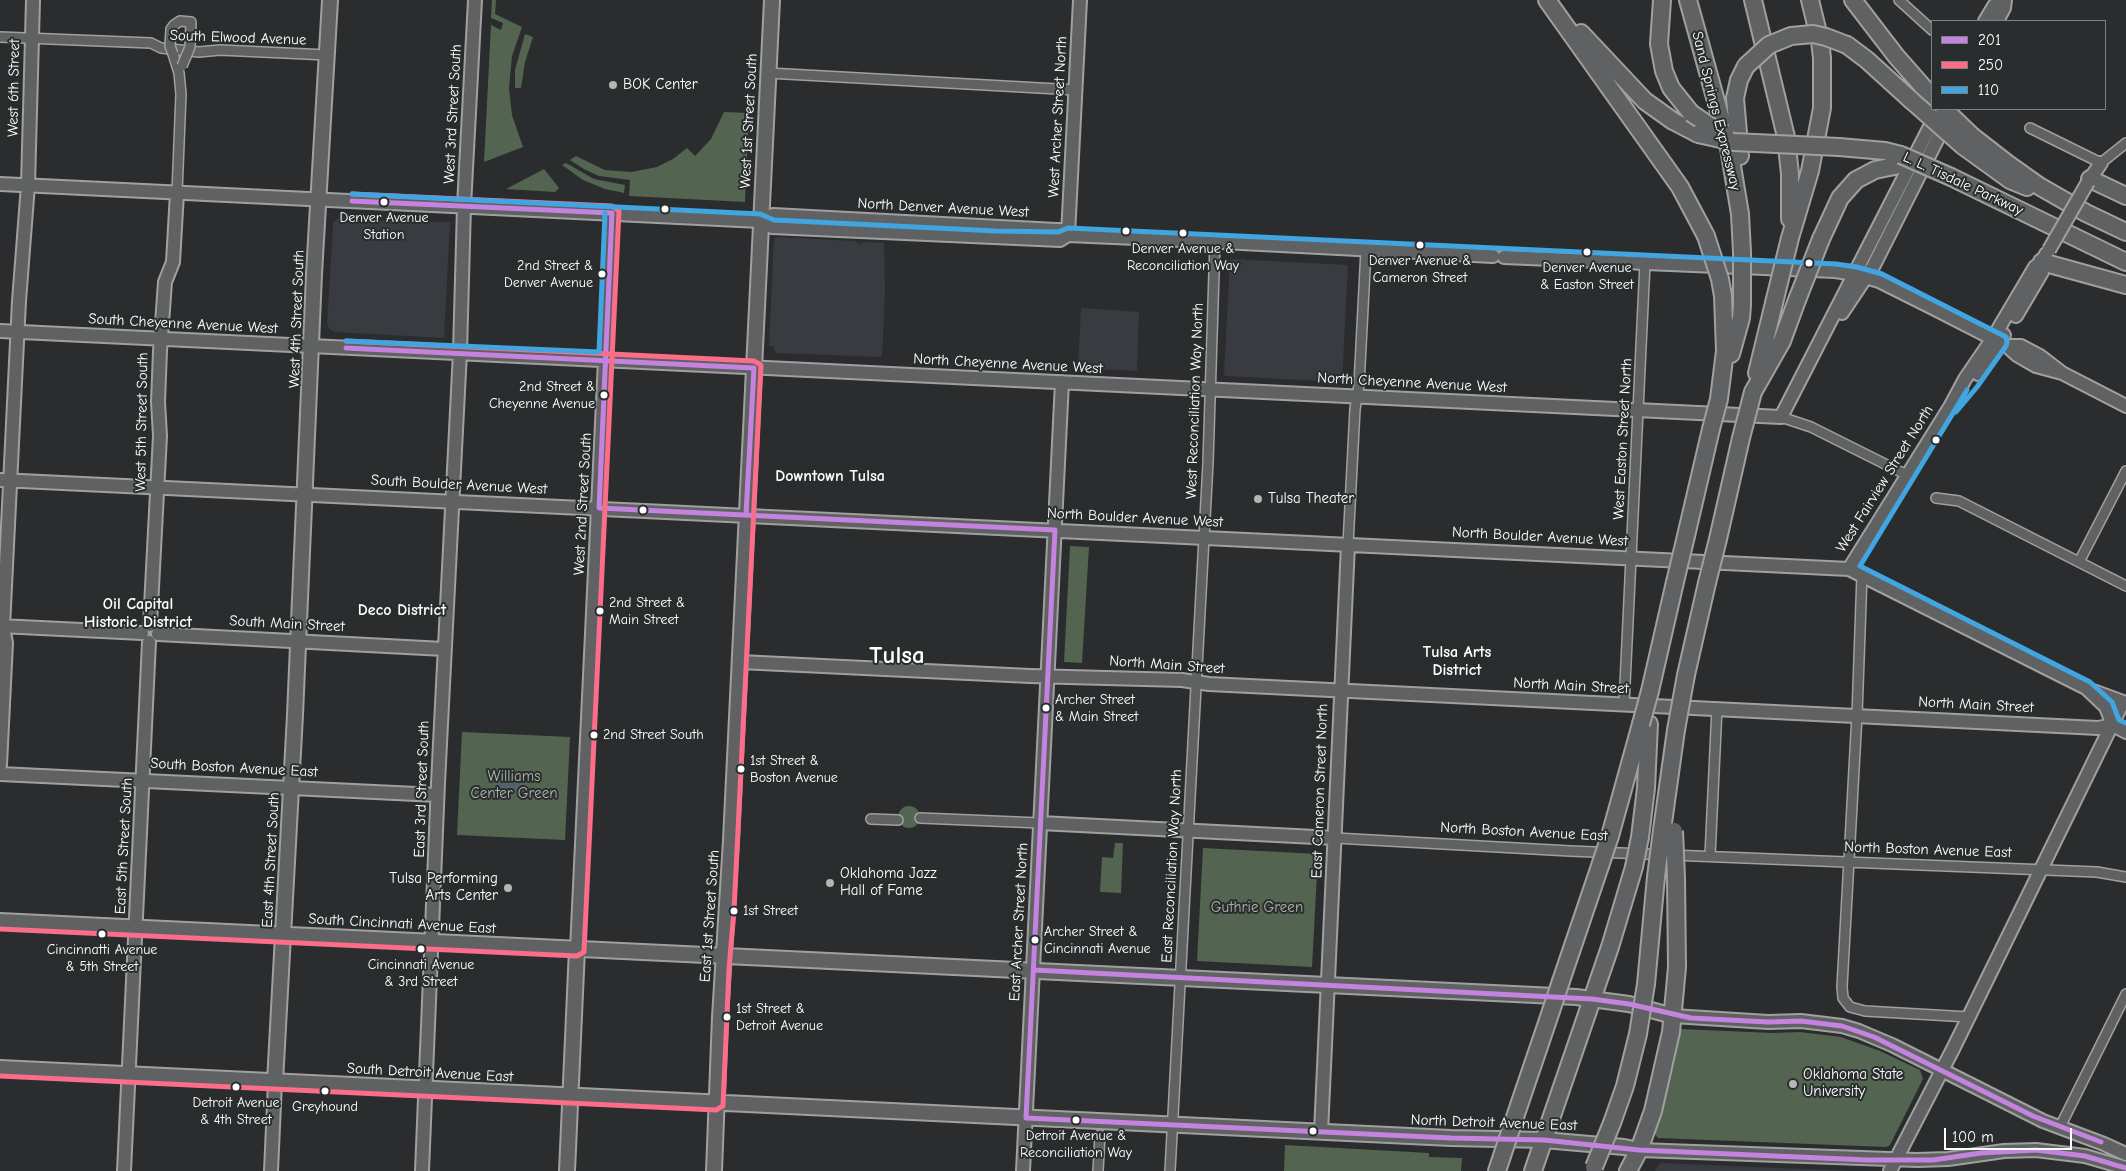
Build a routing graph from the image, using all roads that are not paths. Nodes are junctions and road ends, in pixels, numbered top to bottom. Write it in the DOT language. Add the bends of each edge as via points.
graph roads {
  1 [pos="33,0"];
  2 [pos="330,0"];
  3 [pos="475,0"];
  4 [pos="772,0"];
  5 [pos="1080,0"];
  6 [pos="1549,0"];
  7 [pos="1662,0"];
  8 [pos="1688,0"];
  9 [pos="1753,0"];
  10 [pos="1810,0"];
  11 [pos="1853,0"];
  12 [pos="1858,0"];
  13 [pos="1899,0"];
  14 [pos="2000,0"];
  15 [pos="2005,0"];
  16 [pos="1987,20"];
  17 [pos="1998,20"];
  18 [pos="1871,23"];
  19 [pos="1931,29"];
  20 [pos="0,37"];
  21 [pos="32,38"];
  22 [pos="173,54"];
  23 [pos="187,54"];
  24 [pos="327,55"];
  25 [pos="179,73"];
  26 [pos="768,73"];
  27 [pos="1076,90"];
  28 [pos="1931,96"];
  29 [pos="1939,110"];
  30 [pos="1945,110"];
  31 [pos="1952,110"];
  32 [pos="2030,128"];
  33 [pos="1968,141"];
  34 [pos="1759,142"];
  35 [pos="2126,143"];
  36 [pos="2101,163"];
  37 [pos="1951,177"];
  38 [pos="2089,180"];
  39 [pos="0,184"];
  40 [pos="28,185"];
  41 [pos="177,192"];
  42 [pos="2126,196"];
  43 [pos="319,199"];
  44 [pos="464,206"];
  45 [pos="612,213"];
  46 [pos="760,221"];
  47 [pos="2126,232"];
  48 [pos="1068,236"];
  49 [pos="1790,238"];
  50 [pos="1215,242"];
  51 [pos="1366,250"];
  52 [pos="1742,252"];
  53 [pos="2046,256"];
  54 [pos="2126,262"];
  55 [pos="1645,263"];
  56 [pos="1861,276"];
  57 [pos="2126,285"];
  58 [pos="0,331"];
  59 [pos="18,332"];
  60 [pos="161,340"];
  61 [pos="2000,342"];
  62 [pos="312,346"];
  63 [pos="460,352"];
  64 [pos="606,360"];
  65 [pos="754,368"];
  66 [pos="903,375"];
  67 [pos="1062,382"];
  68 [pos="1211,389"];
  69 [pos="1752,392"];
  70 [pos="1357,397"];
  71 [pos="2126,406"];
  72 [pos="1638,410"];
  73 [pos="1715,414"];
  74 [pos="1781,418"];
  75 [pos="2126,471"];
  76 [pos="1907,475"];
  77 [pos="5,480"];
  78 [pos="157,486"];
  79 [pos="306,493"];
  80 [pos="1936,498"];
  81 [pos="452,502"];
  82 [pos="599,508"];
  83 [pos="746,515"];
  84 [pos="917,524"];
  85 [pos="1055,530"];
  86 [pos="1203,537"];
  87 [pos="1348,545"];
  88 [pos="1631,558"];
  89 [pos="2079,562"];
  90 [pos="1849,569"];
  91 [pos="1862,575"];
  92 [pos="2126,586"];
  93 [pos="1,630"];
  94 [pos="150,634"];
  95 [pos="299,640"];
  96 [pos="444,649"];
  97 [pos="740,662"];
  98 [pos="1048,675"];
  99 [pos="1196,682"];
  100 [pos="2086,688"];
  101 [pos="1340,690"];
  102 [pos="2124,699"];
  103 [pos="1624,705"];
  104 [pos="1717,708"];
  105 [pos="1857,715"];
  106 [pos="1645,724"];
  107 [pos="2113,725"];
  108 [pos="2126,732"];
  109 [pos="0,765"];
  110 [pos="0,774"];
  111 [pos="143,780"];
  112 [pos="292,787"];
  113 [pos="437,795"];
  114 [pos="920,818"];
  115 [pos="871,819"];
  116 [pos="898,820"];
  117 [pos="1040,823"];
  118 [pos="1668,830"];
  119 [pos="1187,831"];
  120 [pos="1335,838"];
  121 [pos="1710,856"];
  122 [pos="1849,863"];
  123 [pos="2040,871"];
  124 [pos="2126,877"];
  125 [pos="0,921"];
  126 [pos="136,927"];
  127 [pos="283,935"];
  128 [pos="432,942"];
  129 [pos="577,949"];
  130 [pos="724,956"];
  131 [pos="1034,970"];
  132 [pos="1180,978"];
  133 [pos="1327,985"];
  134 [pos="2126,994"];
  135 [pos="1592,998"];
  136 [pos="1673,1016"];
  137 [pos="1969,1017"];
  138 [pos="0,1068"];
  139 [pos="1942,1070"];
  140 [pos="129,1074"];
  141 [pos="275,1082"];
  142 [pos="426,1088"];
  143 [pos="570,1096"];
  144 [pos="716,1103"];
  145 [pos="858,1110"];
  146 [pos="1026,1118"];
  147 [pos="1172,1124"];
  148 [pos="2060,1127"];
  149 [pos="1321,1132"];
  150 [pos="1100,1135"];
  151 [pos="1544,1140"];
  152 [pos="1639,1150"];
  153 [pos="2126,1154"];
  154 [pos="1896,1159"];
  155 [pos="1499,1163"];
  156 [pos="2126,1168"];
  157 [pos="1593,1169"];
  158 [pos="124,1171"];
  159 [pos="271,1171"];
  160 [pos="422,1171"];
  161 [pos="567,1171"];
  162 [pos="714,1171"];
  163 [pos="1023,1171"];
  164 [pos="1098,1171"];
  165 [pos="1170,1171"];
  166 [pos="1533,1171"];
  167 [pos="1628,1171"];
  168 [pos="1890,1171"];
  1 -- 21 [label="street, West 6th Street"];
  2 -- 24 [label="main road, West 4th Street South"];
  3 -- 44 [label="street, West 3rd Street South"];
  4 -- 26 [label="main road, West 1st Street South"];
  5 -- 27 [label="street, West Archer Street North"];
  6 -- 34 [label="highway, bridge" via="1645,101 1673,122 1698,134 1734,142"];
  6 -- 73 [label="highway, bridge" via="1676,179 1706,236 1720,279 1726,350"];
  7 -- 34 [label="highway, bridge" via="1659,44 1671,88 1691,113 1716,130"];
  8 -- 52 [label="highway, Sand Springs Expressway" via="1728,148 1740,214"];
  9 -- 49 [label="highway" via="1786,137 1790,174"];
  10 -- 49 [label="highway" via="1822,58 1822,108 1810,171"];
  11 -- 18 [label="highway"];
  12 -- 18 [label="highway"];
  13 -- 19 [label="street"];
  14 -- 16 [label="street"];
  15 -- 17 [label="street"];
  18 -- 28 [label="highway"];
  20 -- 21 [label="street, South Elwood Avenue"];
  21 -- 24 [label="street, South Elwood Avenue" via="151,42 161,48 199,52"];
  21 -- 40 [label="street, West 6th Street"];
  22 -- 23 [label="street, bridge"];
  22 -- 23 [label="street, West 5th Street South, bridge" via="170,32 180,21 192,22"];
  22 -- 25 [label="street, West 5th Street South"];
  23 -- 25 [label="street, West 5th Street South, bridge"];
  24 -- 43 [label="main road, West 4th Street South"];
  25 -- 41 [label="street, West 5th Street South" via="181,103"];
  26 -- 27 [label="street"];
  26 -- 46 [label="main road, West 1st Street South"];
  27 -- 48 [label="street, West Archer Street North"];
  29 -- 56 [label="street"];
  30 -- 33 [label="highway, bridge"];
  31 -- 56 [label="street"];
  32 -- 36 [label="street"];
  33 -- 47 [label="highway" via="2010,180"];
  33 -- 52 [label="highway, bridge" via="1911,100 1847,45 1813,34 1791,36 1768,44 1746,66 1737,86 1735,108 1746,206"];
  34 -- 37 [label="highway, L. L. Tisdale Parkway, bridge" via="1885,151"];
  35 -- 36 [label="street, West Fairview Street North"];
  36 -- 38 [label="street, West Fairview Street North"];
  37 -- 54 [label="highway, L. L. Tisdale Parkway"];
  37 -- 69 [label="highway, bridge" via="1913,166 1892,166 1856,180 1843,194 1821,239 1782,341"];
  38 -- 42 [label="highway"];
  38 -- 53 [label="street, West Fairview Street North, bridge"];
  39 -- 40 [label="street, North Denver Avenue West"];
  40 -- 41 [label="street, North Denver Avenue West"];
  40 -- 59 [label="street, West 6th Street"];
  41 -- 43 [label="street, North Denver Avenue West"];
  41 -- 60 [label="street, West 5th Street South" via="173,262 165,282"];
  43 -- 44 [label="street, North Denver Avenue West"];
  43 -- 62 [label="main road, West 4th Street South"];
  44 -- 45 [label="street, North Denver Avenue West"];
  44 -- 63 [label="street, West 3rd Street South"];
  45 -- 46 [label="street, North Denver Avenue West"];
  45 -- 64 [label="street, West 2nd Street South"];
  46 -- 48 [label="street, North Denver Avenue West" via="772,227 814,223 1060,240"];
  46 -- 65 [label="main road, West 1st Street South"];
  48 -- 50 [label="street, North Denver Avenue West"];
  49 -- 69 [label="highway, bridge"];
  50 -- 51 [label="street, North Denver Avenue West"];
  50 -- 68 [label="street, West Reconciliation Way North"];
  51 -- 55 [label="street, North Denver Avenue West"];
  51 -- 70 [label="street"];
  52 -- 73 [label="highway, Sand Springs Expressway, bridge" via="1741,318"];
  53 -- 57 [label="highway"];
  53 -- 61 [label="street, West Fairview Street North" via="2035,267"];
  55 -- 56 [label="street, North Denver Avenue West" via="1836,271"];
  55 -- 72 [label="street, West Easton Street North"];
  56 -- 61 [label="street, North Denver Avenue West"];
  56 -- 74 [label="street" via="1821,341"];
  58 -- 59 [label="street, South Cheyenne Avenue West"];
  59 -- 60 [label="street, South Cheyenne Avenue West"];
  59 -- 77 [label="street, West 6th Street"];
  60 -- 62 [label="street, South Cheyenne Avenue West"];
  60 -- 78 [label="street, West 5th Street South"];
  61 -- 71 [label="street, North Denver Avenue West" via="2036,366 2062,373"];
  61 -- 76 [label="street, West Fairview Street North" via="1950,407"];
  62 -- 63 [label="street, South Cheyenne Avenue West"];
  62 -- 79 [label="main road, West 4th Street South"];
  63 -- 64 [label="street, South Cheyenne Avenue West"];
  63 -- 81 [label="street, West 3rd Street South"];
  64 -- 65 [label="street, South Cheyenne Avenue West"];
  64 -- 82 [label="street, West 2nd Street South"];
  65 -- 66 [label="street, South Cheyenne Avenue West"];
  65 -- 83 [label="main road, West 1st Street South"];
  66 -- 67 [label="street, North Cheyenne Avenue West"];
  67 -- 68 [label="street, North Cheyenne Avenue West"];
  67 -- 85 [label="street"];
  68 -- 70 [label="street, North Cheyenne Avenue West"];
  68 -- 86 [label="street, West Reconciliation Way North"];
  69 -- 118 [label="highway, bridge" via="1686,674 1672,752"];
  70 -- 72 [label="street, North Cheyenne Avenue West"];
  70 -- 87 [label="street"];
  72 -- 73 [label="street, North Cheyenne Avenue West"];
  72 -- 88 [label="street, West Easton Street North"];
  73 -- 74 [label="street, North Cheyenne Avenue West"];
  73 -- 106 [label="highway, bridge"];
  74 -- 76 [label="street, North Cheyenne Avenue West" via="1811,427"];
  75 -- 89 [label="street"];
  76 -- 90 [label="street, West Fairview Street North"];
  77 -- 78 [label="street, South Boulder Avenue West"];
  77 -- 93 [label="street, West 6th Street"];
  78 -- 79 [label="street, South Boulder Avenue West"];
  78 -- 94 [label="street, West 5th Street South"];
  79 -- 81 [label="street, South Boulder Avenue West"];
  79 -- 95 [label="main road, West 4th Street South"];
  80 -- 89 [label="street" via="1959,501"];
  81 -- 82 [label="street, South Boulder Avenue West"];
  81 -- 96 [label="street, West 3rd Street South"];
  82 -- 83 [label="street, South Boulder Avenue West"];
  82 -- 129 [label="street, West 2nd Street South"];
  83 -- 84 [label="street, South Boulder Avenue West"];
  83 -- 97 [label="main road, West 1st Street South"];
  84 -- 85 [label="street, North Boulder Avenue West"];
  85 -- 86 [label="street, North Boulder Avenue West"];
  85 -- 98 [label="street"];
  86 -- 87 [label="street, North Boulder Avenue West"];
  86 -- 99 [label="street, West Reconciliation Way North"];
  87 -- 88 [label="street, North Boulder Avenue West"];
  87 -- 101 [label="street, East Cameron Street North"];
  88 -- 90 [label="street, North Boulder Avenue West"];
  88 -- 103 [label="street, West Easton Street North"];
  89 -- 92 [label="street"];
  90 -- 91 [label="street, North Boulder Avenue West"];
  91 -- 100 [label="street, North Boulder Avenue West"];
  91 -- 105 [label="street"];
  93 -- 94 [label="street, South Main Street"];
  93 -- 109 [label="street, West 6th Street" via="6,643"];
  94 -- 95 [label="street, South Main Street"];
  94 -- 111 [label="street, East 5th Street South"];
  95 -- 96 [label="street, South Main Street"];
  95 -- 112 [label="main road, East 4th Street South"];
  96 -- 113 [label="street, East 3rd Street South"];
  97 -- 98 [label="street, North Main Street"];
  97 -- 130 [label="main road, East 1st Street South"];
  98 -- 99 [label="street, North Main Street"];
  98 -- 117 [label="street, East Archer Street North"];
  99 -- 101 [label="street, North Main Street"];
  99 -- 119 [label="street, East Reconciliation Way North"];
  100 -- 102 [label="street"];
  100 -- 107 [label="street, North Boulder Avenue West" via="2106,706"];
  101 -- 103 [label="street, North Main Street"];
  101 -- 120 [label="street, East Cameron Street North"];
  102 -- 107 [label="street"];
  103 -- 104 [label="street, North Main Street"];
  104 -- 105 [label="street, North Main Street"];
  104 -- 121 [label="street"];
  105 -- 107 [label="street, North Main Street" via="2100,728"];
  105 -- 122 [label="street"];
  106 -- 135 [label="highway, bridge" via="1646,788 1640,837 1634,867"];
  106 -- 155 [label="highway, bridge"];
  107 -- 108 [label="street"];
  107 -- 123 [label="street"];
  110 -- 111 [label="street, South Boston Avenue East"];
  111 -- 112 [label="street, South Boston Avenue East"];
  111 -- 126 [label="street, East 5th Street South"];
  112 -- 113 [label="street, South Boston Avenue East"];
  112 -- 127 [label="main road, East 4th Street South"];
  113 -- 128 [label="street, East 3rd Street South"];
  114 -- 117 [label="street, North Boston Avenue East"];
  115 -- 116 [label="street"];
  117 -- 119 [label="street, North Boston Avenue East"];
  117 -- 131 [label="street, East Archer Street North"];
  118 -- 136 [label="highway, bridge" via="1676,878 1678,941"];
  118 -- 157 [label="highway, bridge" via="1656,877 1638,1034 1626,1086"];
  119 -- 120 [label="street, North Boston Avenue East"];
  119 -- 132 [label="street, East Reconciliation Way North"];
  120 -- 121 [label="street, North Boston Avenue East"];
  120 -- 133 [label="street, East Cameron Street North"];
  121 -- 122 [label="street, North Boston Avenue East"];
  122 -- 123 [label="street, North Boston Avenue East"];
  122 -- 137 [label="street" via="1842,988 1843,998 1850,1007 1865,1011"];
  123 -- 124 [label="street, North Boston Avenue East" via="2098,872"];
  123 -- 137 [label="street"];
  125 -- 126 [label="main road, South Cincinnati Avenue East"];
  126 -- 127 [label="main road, South Cincinnati Avenue East"];
  126 -- 140 [label="street, East 5th Street South"];
  127 -- 128 [label="main road, South Cincinnati Avenue East"];
  127 -- 141 [label="main road, East 4th Street South"];
  128 -- 129 [label="main road, South Cincinnati Avenue East"];
  128 -- 142 [label="street, East 3rd Street South"];
  129 -- 130 [label="main road, South Cincinnati Avenue East"];
  129 -- 143 [label="main road"];
  130 -- 131 [label="main road, South Cincinnati Avenue East"];
  130 -- 144 [label="main road, East 1st Street South"];
  131 -- 132 [label="main road, South Cincinnati Avenue East"];
  131 -- 146 [label="street, East Archer Street North"];
  132 -- 133 [label="main road, South Cincinnati Avenue East"];
  132 -- 147 [label="street, East Reconciliation Way North"];
  133 -- 135 [label="main road, South Cincinnati Avenue East"];
  133 -- 149 [label="street, East Cameron Street North"];
  134 -- 148 [label="street"];
  135 -- 136 [label="main road, South Cincinnati Avenue East"];
  135 -- 151 [label="highway"];
  136 -- 139 [label="street" via="1801,1021 1842,1026 1874,1037"];
  136 -- 152 [label="highway" via="1659,1088"];
  137 -- 139 [label="street"];
  138 -- 140 [label="main road, South Detroit Avenue East"];
  139 -- 148 [label="street"];
  139 -- 154 [label="street"];
  140 -- 141 [label="main road, South Detroit Avenue East"];
  140 -- 158 [label="street, East 5th Street South"];
  141 -- 142 [label="main road, South Detroit Avenue East"];
  141 -- 159 [label="street, East 4th Street South"];
  142 -- 143 [label="main road, South Detroit Avenue East"];
  142 -- 160 [label="street, East 3rd Street South"];
  143 -- 144 [label="main road, South Detroit Avenue East"];
  143 -- 161 [label="main road"];
  144 -- 145 [label="main road, South Detroit Avenue East"];
  144 -- 162 [label="main road, East 1st Street South"];
  145 -- 146 [label="main road, North Detroit Avenue East"];
  146 -- 147 [label="main road, North Detroit Avenue East"];
  146 -- 163 [label="street, East Archer Street North"];
  147 -- 149 [label="main road, North Detroit Avenue East"];
  147 -- 165 [label="street, East Reconciliation Way North"];
  148 -- 153 [label="street"];
  149 -- 151 [label="main road, North Detroit Avenue East"];
  150 -- 164 [label="street"];
  151 -- 152 [label="main road, North Detroit Avenue East"];
  151 -- 166 [label="highway"];
  152 -- 154 [label="street, North Detroit Avenue East"];
  152 -- 167 [label="highway"];
  154 -- 156 [label="street, North Detroit Avenue East" via="1933,1160 2036,1150 2085,1156"];
  154 -- 168 [label="street"];
}
